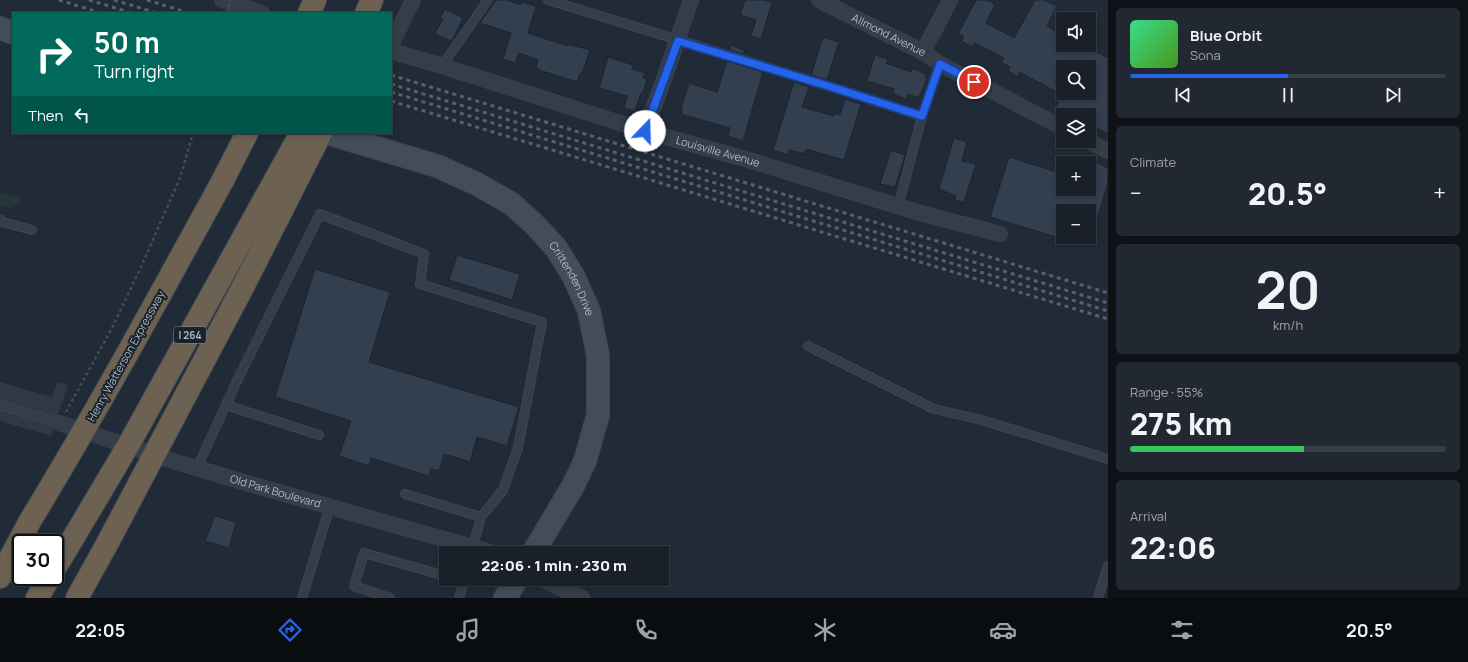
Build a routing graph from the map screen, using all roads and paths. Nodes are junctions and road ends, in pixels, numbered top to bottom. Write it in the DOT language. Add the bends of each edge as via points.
graph roads {
  1 [pos="222,0"];
  2 [pos="315,0"];
  3 [pos="372,0"];
  4 [pos="413,0"];
  5 [pos="488,0"];
  6 [pos="548,0"];
  7 [pos="691,0"];
  8 [pos="819,0"];
  9 [pos="950,0"];
  10 [pos="239,2"];
  11 [pos="228,12"];
  12 [pos="260,12"];
  13 [pos="309,12"];
  14 [pos="366,12"];
  15 [pos="0,28"];
  16 [pos="12,32"];
  17 [pos="678,41"];
  18 [pos="392,43"];
  19 [pos="392,51"];
  20 [pos="923,52"];
  21 [pos="940,64"];
  22 [pos="442,66"];
  23 [pos="922,116"];
  24 [pos="1056,124"];
  25 [pos="645,131"];
  26 [pos="193,134"];
  27 [pos="246,134"];
  28 [pos="300,134"];
  29 [pos="320,134"];
  30 [pos="330,134"];
  31 [pos="1096,145"];
  32 [pos="1108,152"];
  33 [pos="898,206"];
  34 [pos="1,221"];
  35 [pos="32,230"];
  36 [pos="1000,234"];
  37 [pos="808,346"];
  38 [pos="0,405"];
  39 [pos="226,405"];
  40 [pos="59,423"];
  41 [pos="319,435"];
  42 [pos="1108,459"];
  43 [pos="197,468"];
  44 [pos="405,494"];
  45 [pos="330,506"];
  46 [pos="481,517"];
  47 [pos="30,521"];
  48 [pos="459,546"];
  49 [pos="473,546"];
  50 [pos="537,546"];
  51 [pos="0,548"];
  52 [pos="64,553"];
  53 [pos="1108,566"];
  54 [pos="439,574"];
  55 [pos="0,577"];
  56 [pos="44,586"];
  57 [pos="460,586"];
  58 [pos="513,586"];
  59 [pos="557,586"];
  60 [pos="37,598"];
  61 [pos="77,598"];
  62 [pos="302,598"];
  63 [pos="390,598"];
  64 [pos="459,598"];
  65 [pos="506,598"];
  66 [pos="582,598"];
  67 [pos="1098,598"];
  1 -- 10 [label="street"];
  2 -- 13 [label="highway"];
  3 -- 14 [label="highway"];
  4 -- 18 [label="street"];
  5 -- 22 [label="lane"];
  6 -- 17 [label="lane"];
  7 -- 17 [label="street"];
  8 -- 20 [label="street, Allmond Avenue"];
  9 -- 20 [label="street"];
  10 -- 11 [label="path, bridge"];
  10 -- 12 [label="street"];
  15 -- 16 [label="main road"];
  17 -- 23 [label="lane"];
  17 -- 25 [label="street"];
  19 -- 22 [label="street, Louisville Avenue"];
  20 -- 21 [label="street, Allmond Avenue"];
  21 -- 23 [label="lane"];
  21 -- 24 [label="street, Allmond Avenue"];
  22 -- 25 [label="street, Louisville Avenue"];
  23 -- 33 [label="lane"];
  25 -- 33 [label="street, Louisville Avenue"];
  26 -- 40 [label="path" via="180,178 141,267 112,328"];
  27 -- 47 [label="highway, Henry Watterson Expressway, bridge" via="126,357"];
  28 -- 52 [label="highway, I 264, bridge" via="129,444"];
  29 -- 61 [label="highway, bridge" via="240,292"];
  30 -- 50 [label="main road, Crittenden Drive" via="437,166 477,184 512,204 556,248 574,277 589,311 598,356 598,415 585,461 570,492"];
  31 -- 32 [label="street"];
  33 -- 36 [label="street, Louisville Avenue"];
  34 -- 35 [label="lane"];
  37 -- 42 [label="lane" via="934,409 982,420"];
  38 -- 40 [label="lane"];
  39 -- 41 [label="lane"];
  39 -- 43 [label="lane"];
  39 -- 46 [label="lane" via="320,214 424,254 420,284 542,322 518,448 502,490"];
  40 -- 43 [label="street, Old Park Boulevard"];
  43 -- 45 [label="street, Old Park Boulevard"];
  44 -- 46 [label="lane"];
  45 -- 48 [label="street, Old Park Boulevard"];
  45 -- 62 [label="lane"];
  46 -- 49 [label="lane"];
  47 -- 51 [label="highway"];
  47 -- 55 [label="highway, Henry Watterson Expressway"];
  53 -- 67 [label="lane"];
  54 -- 63 [label="lane" via="364,553 354,586"];
  56 -- 60 [label="highway"];
  57 -- 64 [label="lane"];
  58 -- 65 [label="main road"];
  59 -- 66 [label="street"];
}
